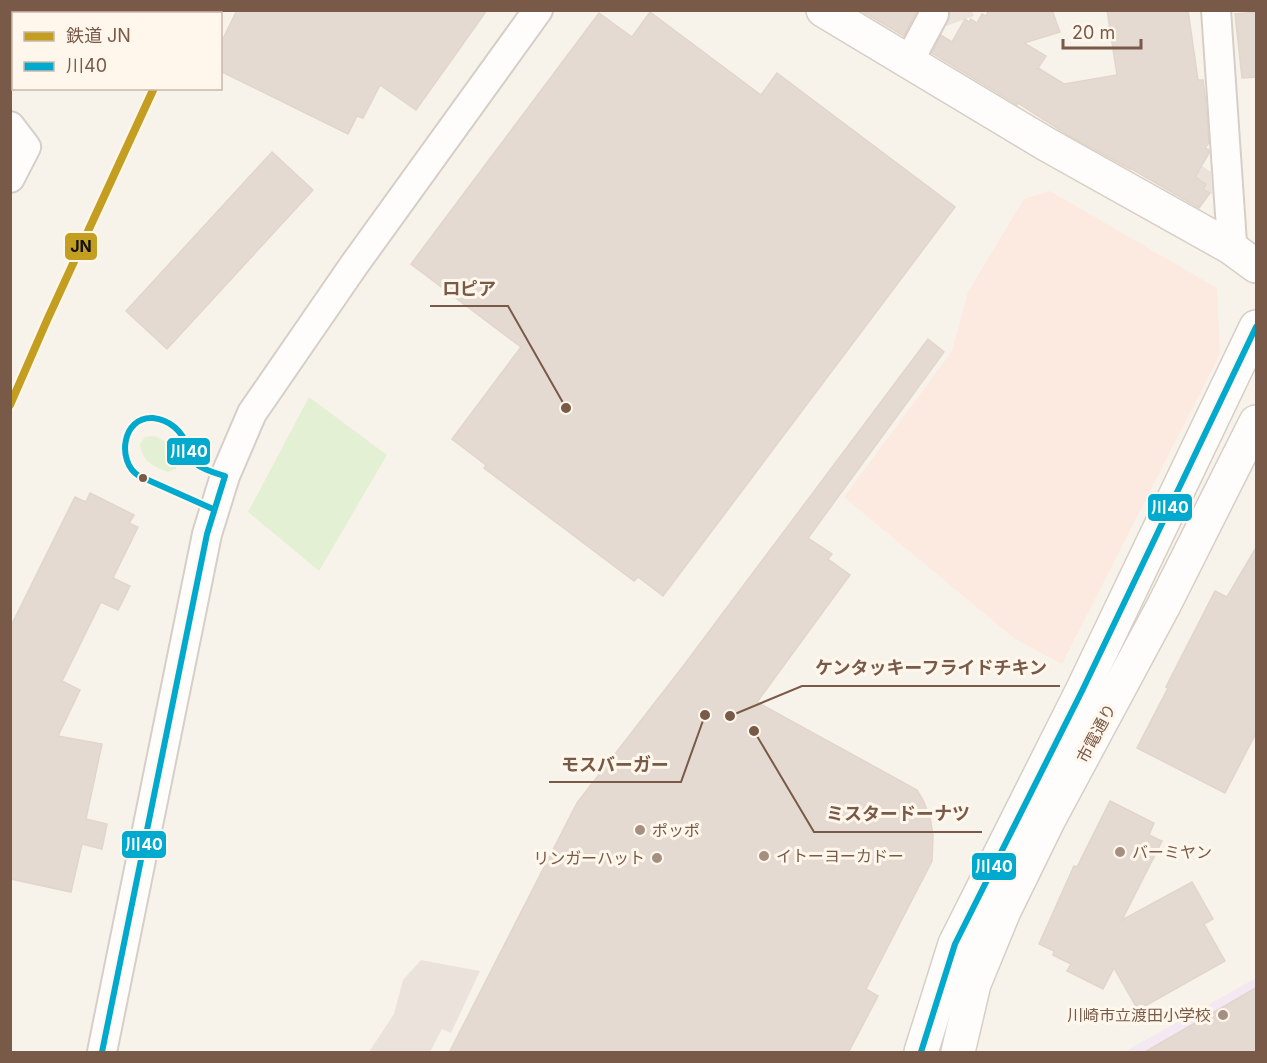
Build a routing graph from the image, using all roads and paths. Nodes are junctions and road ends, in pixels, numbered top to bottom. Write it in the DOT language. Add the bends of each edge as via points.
graph roads {
  1 [pos="538,10"];
  2 [pos="823,10"];
  3 [pos="934,10"];
  4 [pos="1216,10"];
  5 [pos="909,61"];
  6 [pos="10,126"];
  7 [pos="10,178"];
  8 [pos="1230,247"];
  9 [pos="1257,266"];
  10 [pos="1257,327"];
  11 [pos="1257,422"];
  12 [pos="102,1053"];
  13 [pos="921,1053"];
  14 [pos="958,1053"];
  1 -- 12 [label="street" via="252,413 225,476 207,534"];
  2 -- 5 [label="street"];
  3 -- 5 [label="street"];
  4 -- 8 [label="street"];
  5 -- 8 [label="street" via="1046,144"];
  6 -- 7 [label="street" via="26,147"];
  8 -- 9 [label="street"];
  10 -- 13 [label="street, 市電通り" via="955,944"];
  11 -- 14 [label="street, 市電通り" via="1004,910 974,984"];
}
